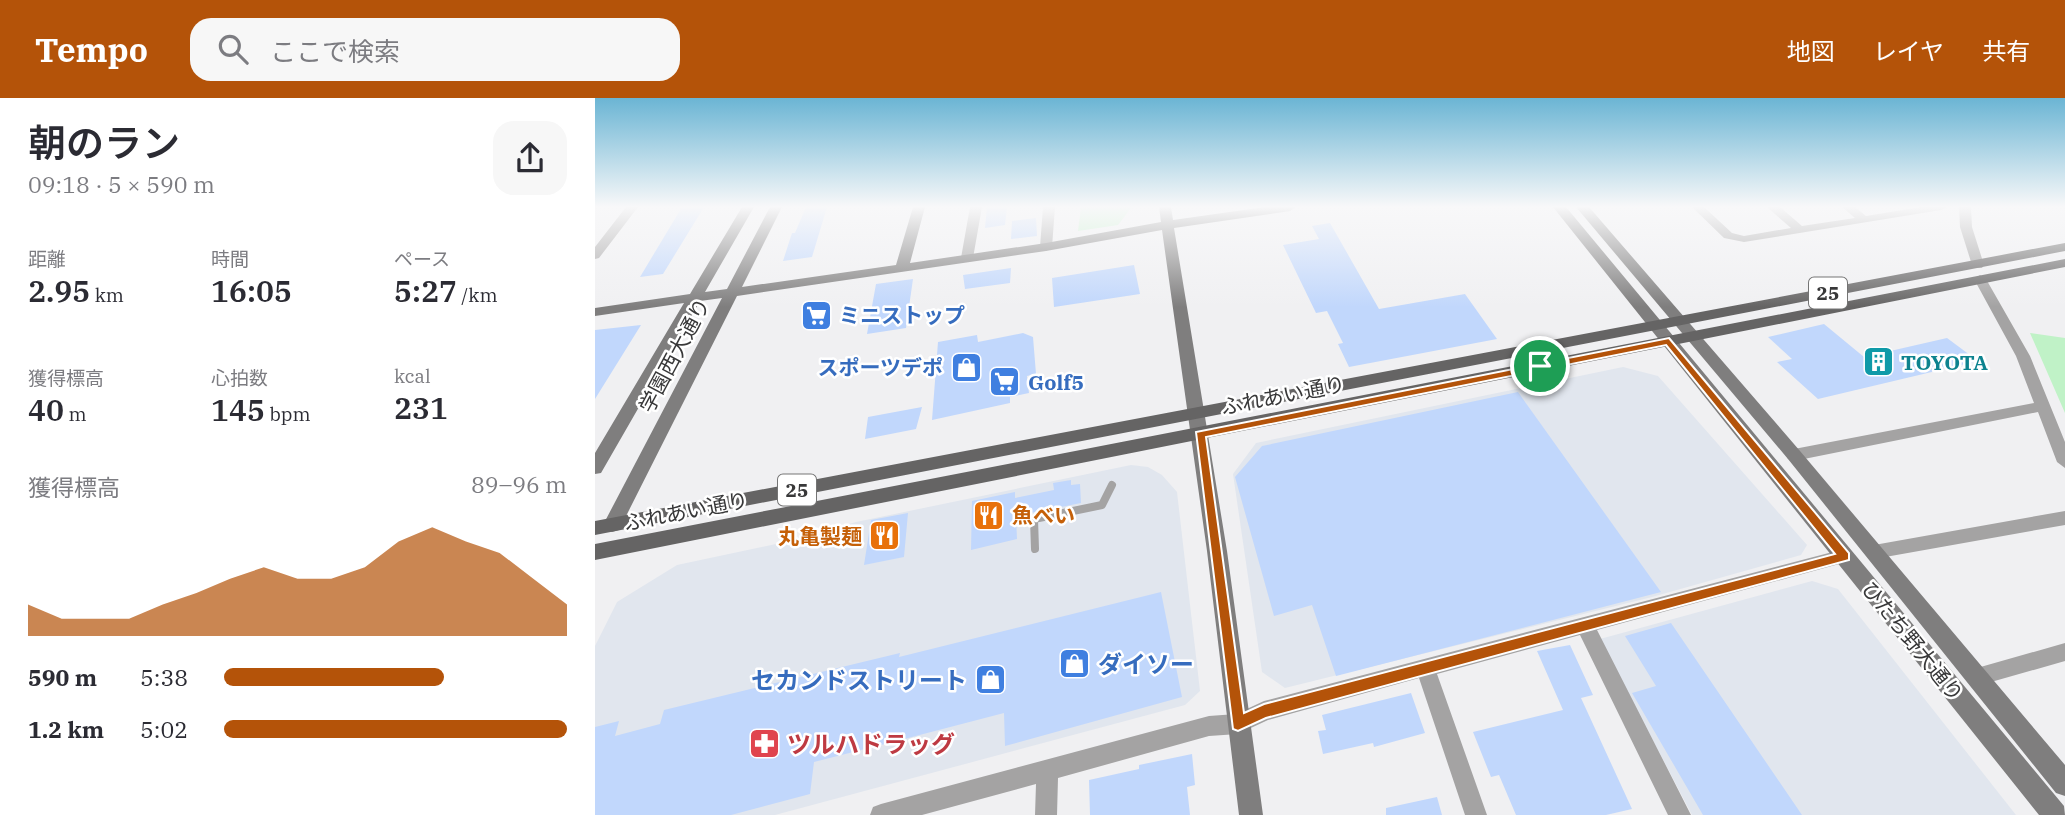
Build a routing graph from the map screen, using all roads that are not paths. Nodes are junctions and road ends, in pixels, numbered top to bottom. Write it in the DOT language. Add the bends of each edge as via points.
graph roads {
  1 [pos="606,240"];
  2 [pos="728,240"];
  3 [pos="759,240"];
  4 [pos="909,240"];
  5 [pos="970,240"];
  6 [pos="1047,240"];
  7 [pos="1083,240"];
  8 [pos="1170,240"];
  9 [pos="1587,240"];
  10 [pos="1609,240"];
  11 [pos="1970,240"];
  12 [pos="1047,247"];
  13 [pos="2065,247"];
  14 [pos="595,255"];
  15 [pos="967,258"];
  16 [pos="2065,263"];
  17 [pos="901,268"];
  18 [pos="1979,272"];
  19 [pos="733,291"];
  20 [pos="694,297"];
  21 [pos="595,312"];
  22 [pos="1657,326"];
  23 [pos="1685,330"];
  24 [pos="1669,341"];
  25 [pos="2043,406"];
  26 [pos="1198,413"];
  27 [pos="1200,435"];
  28 [pos="1794,455"];
  29 [pos="2065,462"];
  30 [pos="595,468"];
  31 [pos="1112,485"];
  32 [pos="2065,518"];
  33 [pos="603,527"];
  34 [pos="1035,549"];
  35 [pos="1874,552"];
  36 [pos="596,553"];
  37 [pos="1844,556"];
  38 [pos="1585,626"];
  39 [pos="2065,652"];
  40 [pos="1426,669"];
  41 [pos="1977,677"];
  42 [pos="1238,724"];
  43 [pos="1047,769"];
  44 [pos="2065,784"];
  45 [pos="881,815"];
  46 [pos="1046,815"];
  47 [pos="1251,815"];
  48 [pos="1476,815"];
  49 [pos="1680,815"];
  50 [pos="2055,815"];
  1 -- 14 [label="street"];
  2 -- 20 [label="street, 学園西大通り"];
  3 -- 19 [label="street, 学園西大通り"];
  4 -- 17 [label="street"];
  5 -- 15 [label="street"];
  6 -- 12 [label="street"];
  7 -- 12 [label="street"];
  8 -- 26 [label="street"];
  9 -- 22 [label="street, ひたち野大通り"];
  10 -- 23 [label="street, ひたち野大通り"];
  11 -- 18 [label="street"];
  12 -- 15 [label="street"];
  13 -- 18 [label="main road, 25"];
  15 -- 17 [label="street"];
  16 -- 18 [label="main road, 25"];
  17 -- 19 [label="street"];
  18 -- 23 [label="main road, ふれあい通り / 25"];
  18 -- 25 [label="street" via="2023,356"];
  19 -- 20 [label="street"];
  19 -- 33 [label="street, 学園西大通り"];
  20 -- 21 [label="street"];
  20 -- 30 [label="street, 学園西大通り"];
  22 -- 23 [label="main road, ふれあい通り / 25"];
  22 -- 24 [label="street, ひたち野大通り"];
  22 -- 26 [label="main road, ふれあい通り / 25"];
  23 -- 24 [label="main road, ふれあい通り / 25"];
  23 -- 28 [label="street, ひたち野大通り"];
  24 -- 27 [label="main road, ふれあい通り / 25"];
  24 -- 37 [label="street, ひたち野大通り"];
  25 -- 28 [label="street"];
  25 -- 29 [label="street"];
  26 -- 27 [label="street"];
  26 -- 33 [label="main road, ふれあい通り / 25"];
  27 -- 36 [label="main road, ふれあい通り / 25"];
  27 -- 42 [label="street"];
  28 -- 35 [label="street, ひたち野大通り"];
  31 -- 34 [label="lane" via="1102,505 1034,519"];
  32 -- 35 [label="street"];
  33 -- 36 [label="main road"];
  35 -- 41 [label="street, ひたち野大通り"];
  37 -- 38 [label="street"];
  37 -- 50 [label="street, ひたち野大通り"];
  38 -- 40 [label="street"];
  38 -- 49 [label="street"];
  39 -- 41 [label="street"];
  40 -- 42 [label="street" via="1264,711"];
  40 -- 48 [label="street"];
  41 -- 44 [label="street, ひたち野大通り"];
  42 -- 43 [label="street" via="1209,726"];
  42 -- 47 [label="street"];
  43 -- 45 [label="street"];
  43 -- 46 [label="street"];
}
